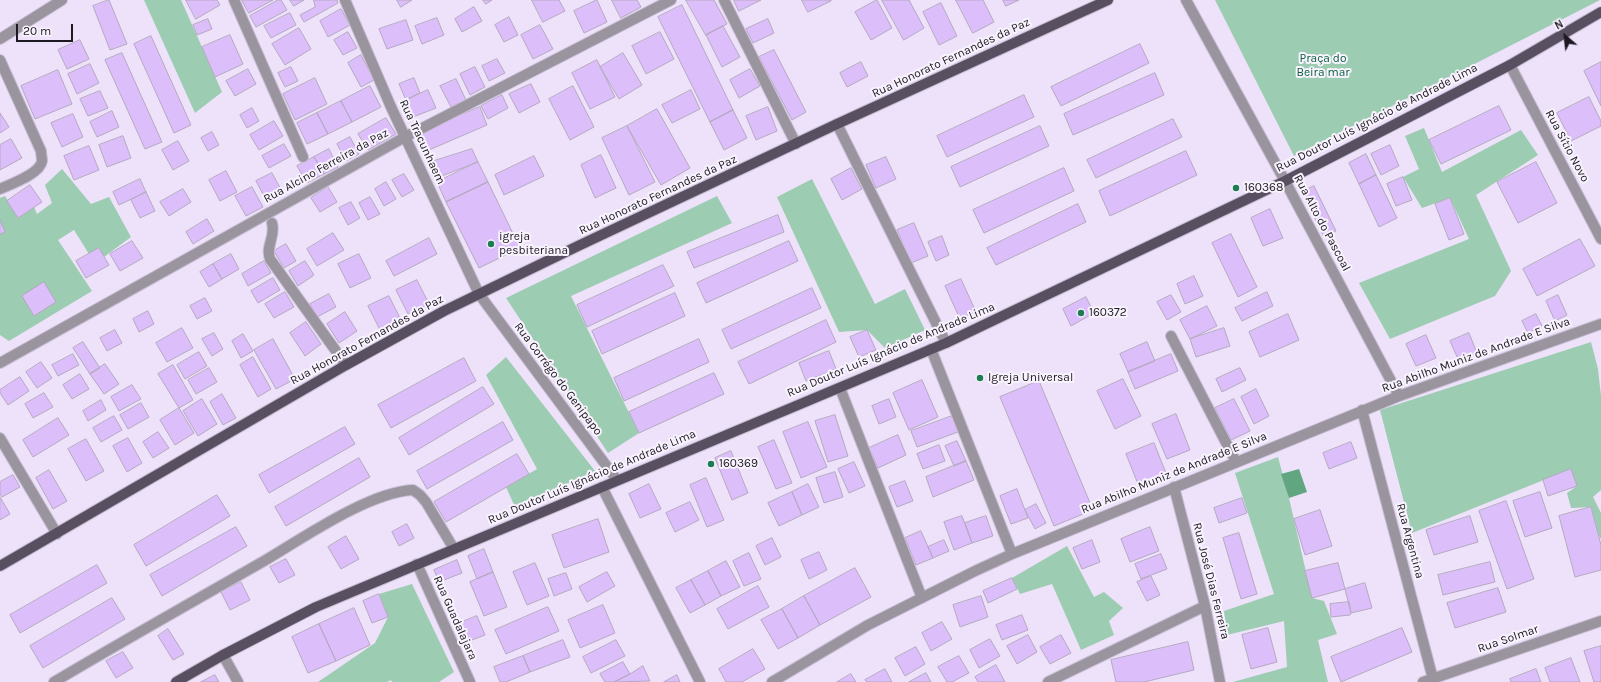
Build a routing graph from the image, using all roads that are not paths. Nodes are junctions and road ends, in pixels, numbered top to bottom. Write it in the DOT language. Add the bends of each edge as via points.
graph roads {
  1 [pos="62,0"];
  2 [pos="234,0"];
  3 [pos="345,0"];
  4 [pos="671,0"];
  5 [pos="724,0"];
  6 [pos="1108,0"];
  7 [pos="1186,0"];
  8 [pos="1601,12"];
  9 [pos="0,38"];
  10 [pos="0,60"];
  11 [pos="1510,64"];
  12 [pos="837,124"];
  13 [pos="405,136"];
  14 [pos="796,144"];
  15 [pos="303,157"];
  16 [pos="1285,181"];
  17 [pos="0,189"];
  18 [pos="272,223"];
  19 [pos="1601,239"];
  20 [pos="479,294"];
  21 [pos="1601,324"];
  22 [pos="1171,336"];
  23 [pos="946,343"];
  24 [pos="931,349"];
  25 [pos="0,363"];
  26 [pos="346,366"];
  27 [pos="840,388"];
  28 [pos="1399,396"];
  29 [pos="1362,410"];
  30 [pos="0,438"];
  31 [pos="1236,462"];
  32 [pos="617,480"];
  33 [pos="602,487"];
  34 [pos="1174,487"];
  35 [pos="57,534"];
  36 [pos="454,549"];
  37 [pos="1012,554"];
  38 [pos="417,564"];
  39 [pos="0,566"];
  40 [pos="922,598"];
  41 [pos="1205,606"];
  42 [pos="1601,620"];
  43 [pos="223,655"];
  44 [pos="1428,680"];
  45 [pos="54,682"];
  46 [pos="176,682"];
  47 [pos="238,682"];
  48 [pos="470,682"];
  49 [pos="700,682"];
  50 [pos="772,682"];
  51 [pos="1048,682"];
  52 [pos="1220,682"];
  1 -- 9 [label="street"];
  2 -- 15 [label="street"];
  3 -- 13 [label="street, Rua Tracunhaem"];
  4 -- 13 [label="street, Rua Alcino Ferreira da Paz"];
  5 -- 14 [label="street"];
  6 -- 12 [label="main road, Rua Honorato Fernandes da Paz"];
  7 -- 16 [label="street, Rua Alto do Pascoal"];
  8 -- 11 [label="main road, Rua Doutor Luís Ignácio de Andrade Lima"];
  10 -- 17 [label="street" via="41,151 42,161 38,169"];
  11 -- 16 [label="main road, Rua Doutor Luís Ignácio de Andrade Lima"];
  11 -- 19 [label="street, Rua Sítio Novo"];
  12 -- 14 [label="main road, Rua Honorato Fernandes da Paz"];
  12 -- 23 [label="street"];
  13 -- 20 [label="street, Rua Tracunhaem"];
  13 -- 25 [label="street, Rua Alcino Ferreira da Paz"];
  14 -- 20 [label="main road, Rua Honorato Fernandes da Paz"];
  16 -- 23 [label="main road, Rua Doutor Luís Ignácio de Andrade Lima"];
  16 -- 28 [label="street, Rua Alto do Pascoal"];
  18 -- 26 [label="street" via="273,233 267,253 270,259"];
  20 -- 26 [label="main road, Rua Honorato Fernandes da Paz"];
  20 -- 32 [label="street, Rua Corrégo do Genipapo"];
  21 -- 28 [label="street, Rua Abilho Muniz de Andrade E Silva"];
  22 -- 31 [label="street"];
  23 -- 24 [label="main road, Rua Doutor Luís Ignácio de Andrade Lima"];
  24 -- 27 [label="main road, Rua Doutor Luís Ignácio de Andrade Lima"];
  24 -- 37 [label="street"];
  26 -- 35 [label="main road, Rua Honorato Fernandes da Paz"];
  27 -- 32 [label="main road, Rua Doutor Luís Ignácio de Andrade Lima"];
  27 -- 40 [label="street"];
  28 -- 29 [label="street, Rua Abilho Muniz de Andrade E Silva"];
  29 -- 31 [label="street, Rua Abilho Muniz de Andrade E Silva"];
  29 -- 44 [label="street, Rua Argentina"];
  30 -- 35 [label="street"];
  31 -- 34 [label="street, Rua Abilho Muniz de Andrade E Silva"];
  32 -- 33 [label="main road, Rua Doutor Luís Ignácio de Andrade Lima"];
  33 -- 36 [label="main road, Rua Doutor Luís Ignácio de Andrade Lima"];
  33 -- 49 [label="street"];
  34 -- 37 [label="street, Rua Abilho Muniz de Andrade E Silva"];
  34 -- 41 [label="street, Rua José Dias Ferreira"];
  35 -- 39 [label="main road, Rua Honorato Fernandes da Paz"];
  36 -- 38 [label="main road, Rua Doutor Luís Ignácio de Andrade Lima"];
  36 -- 45 [label="street" via="420,495 413,490 401,490 381,496 341,516"];
  37 -- 40 [label="street, Rua Abilho Muniz de Andrade E Silva"];
  38 -- 43 [label="main road, Rua Doutor Luís Ignácio de Andrade Lima" via="316,607"];
  38 -- 48 [label="street, Rua Guadalajara"];
  40 -- 50 [label="street, Rua Abilho Muniz de Andrade E Silva" via="868,625"];
  41 -- 51 [label="street"];
  41 -- 52 [label="street, Rua José Dias Ferreira"];
  42 -- 44 [label="street, Rua Solmar"];
  43 -- 46 [label="main road, Rua Doutor Luís Ignácio de Andrade Lima"];
  43 -- 47 [label="street"];
}
